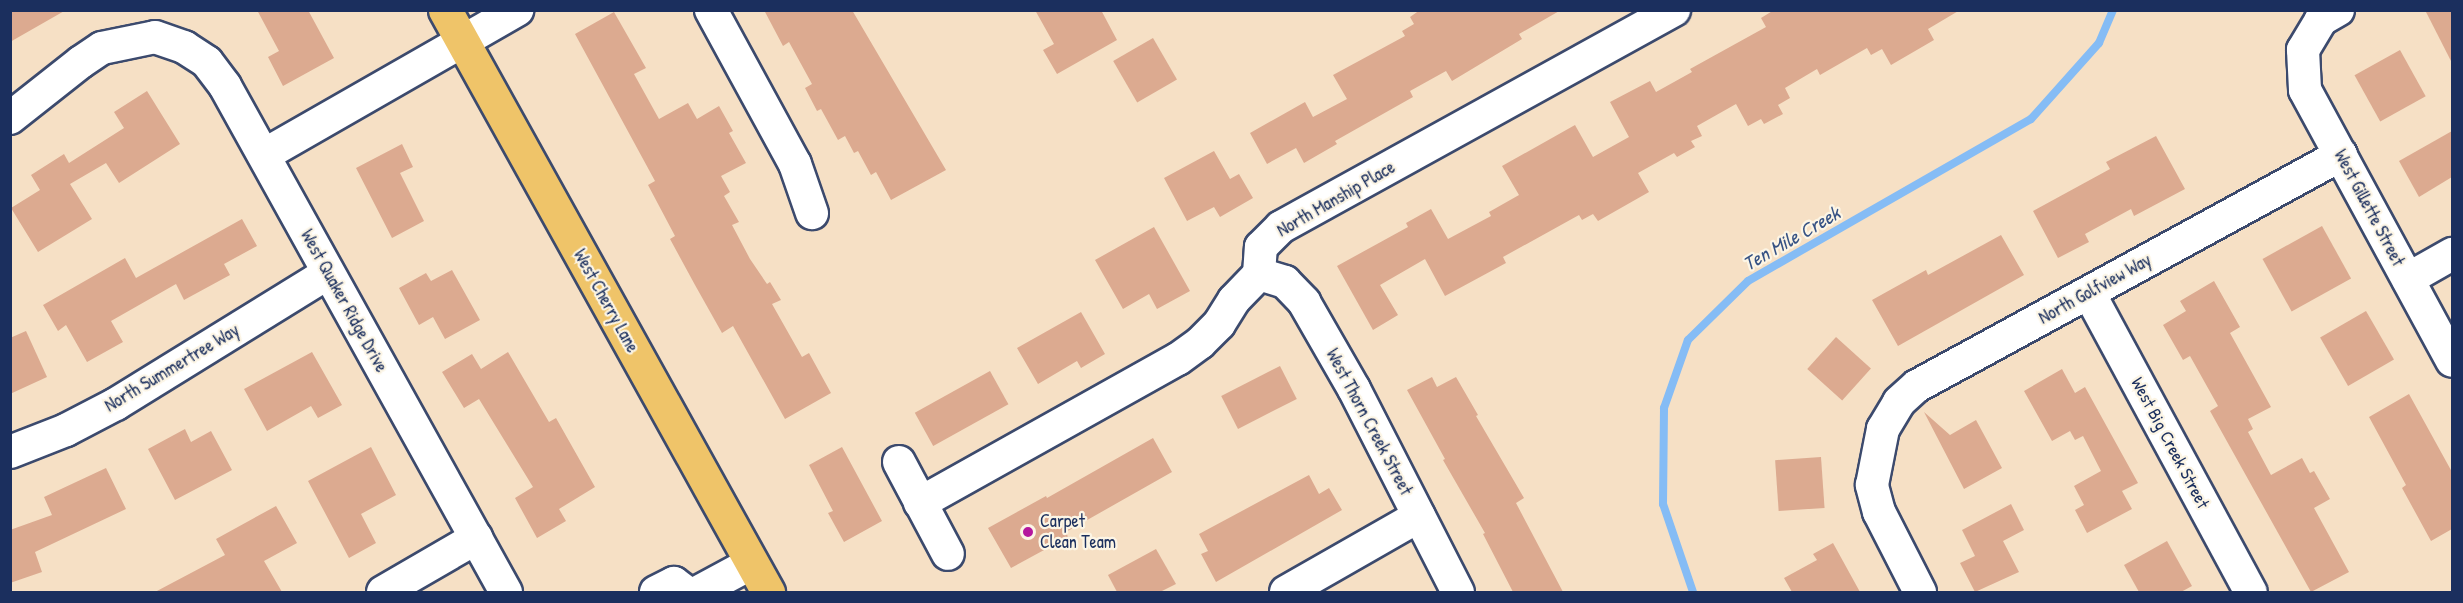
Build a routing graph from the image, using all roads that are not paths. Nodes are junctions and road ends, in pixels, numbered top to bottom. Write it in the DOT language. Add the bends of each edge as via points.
graph roads {
  1 [pos="444,10"];
  2 [pos="517,10"];
  3 [pos="711,10"];
  4 [pos="1674,10"];
  5 [pos="2338,10"];
  6 [pos="462,42"];
  7 [pos="10,118"];
  8 [pos="264,154"];
  9 [pos="2341,155"];
  10 [pos="812,213"];
  11 [pos="2452,254"];
  12 [pos="328,273"];
  13 [pos="1259,274"];
  14 [pos="2408,279"];
  15 [pos="2089,293"];
  16 [pos="2452,361"];
  17 [pos="10,452"];
  18 [pos="899,462"];
  19 [pos="920,503"];
  20 [pos="1419,516"];
  21 [pos="476,538"];
  22 [pos="948,554"];
  23 [pos="752,563"];
  24 [pos="383,592"];
  25 [pos="506,592"];
  26 [pos="656,592"];
  27 [pos="687,592"];
  28 [pos="698,592"];
  29 [pos="768,592"];
  30 [pos="1286,592"];
  31 [pos="1458,592"];
  32 [pos="1920,592"];
  33 [pos="2251,592"];
  1 -- 6 [label="main road, West Cherry Lane"];
  2 -- 6 [label="street"];
  3 -- 10 [label="street" via="795,164"];
  4 -- 13 [label="street, North Manship Place" via="1281,227 1262,247"];
  5 -- 9 [label="street, West Gillette Street" via="2321,20 2303,50 2302,63 2305,90"];
  6 -- 8 [label="street"];
  6 -- 23 [label="main road, West Cherry Lane"];
  7 -- 8 [label="street, West Quaker Ridge Drive" via="102,48 155,38 184,47 207,62"];
  8 -- 12 [label="street, West Quaker Ridge Drive"];
  9 -- 14 [label="street, West Gillette Street"];
  9 -- 15 [label="street, North Golfview Way"];
  11 -- 14 [label="street"];
  12 -- 17 [label="street, North Summertree Way" via="116,404 66,430"];
  12 -- 21 [label="street, West Quaker Ridge Drive"];
  13 -- 19 [label="street" via="1234,300 1219,324 1178,359"];
  13 -- 20 [label="street, West Thorn Creek Street" via="1285,282 1304,302"];
  14 -- 16 [label="street, West Gillette Street"];
  15 -- 32 [label="street, North Golfview Way" via="1917,386 1883,429 1872,485 1879,512"];
  15 -- 33 [label="street, West Big Creek Street"];
  18 -- 19 [label="street"];
  19 -- 22 [label="street"];
  20 -- 30 [label="street"];
  20 -- 31 [label="street, West Thorn Creek Street"];
  21 -- 24 [label="street"];
  21 -- 25 [label="street, West Quaker Ridge Drive"];
  23 -- 28 [label="street"];
  23 -- 29 [label="main road, West Cherry Lane"];
  26 -- 27 [label="street" via="674,583"];
}
